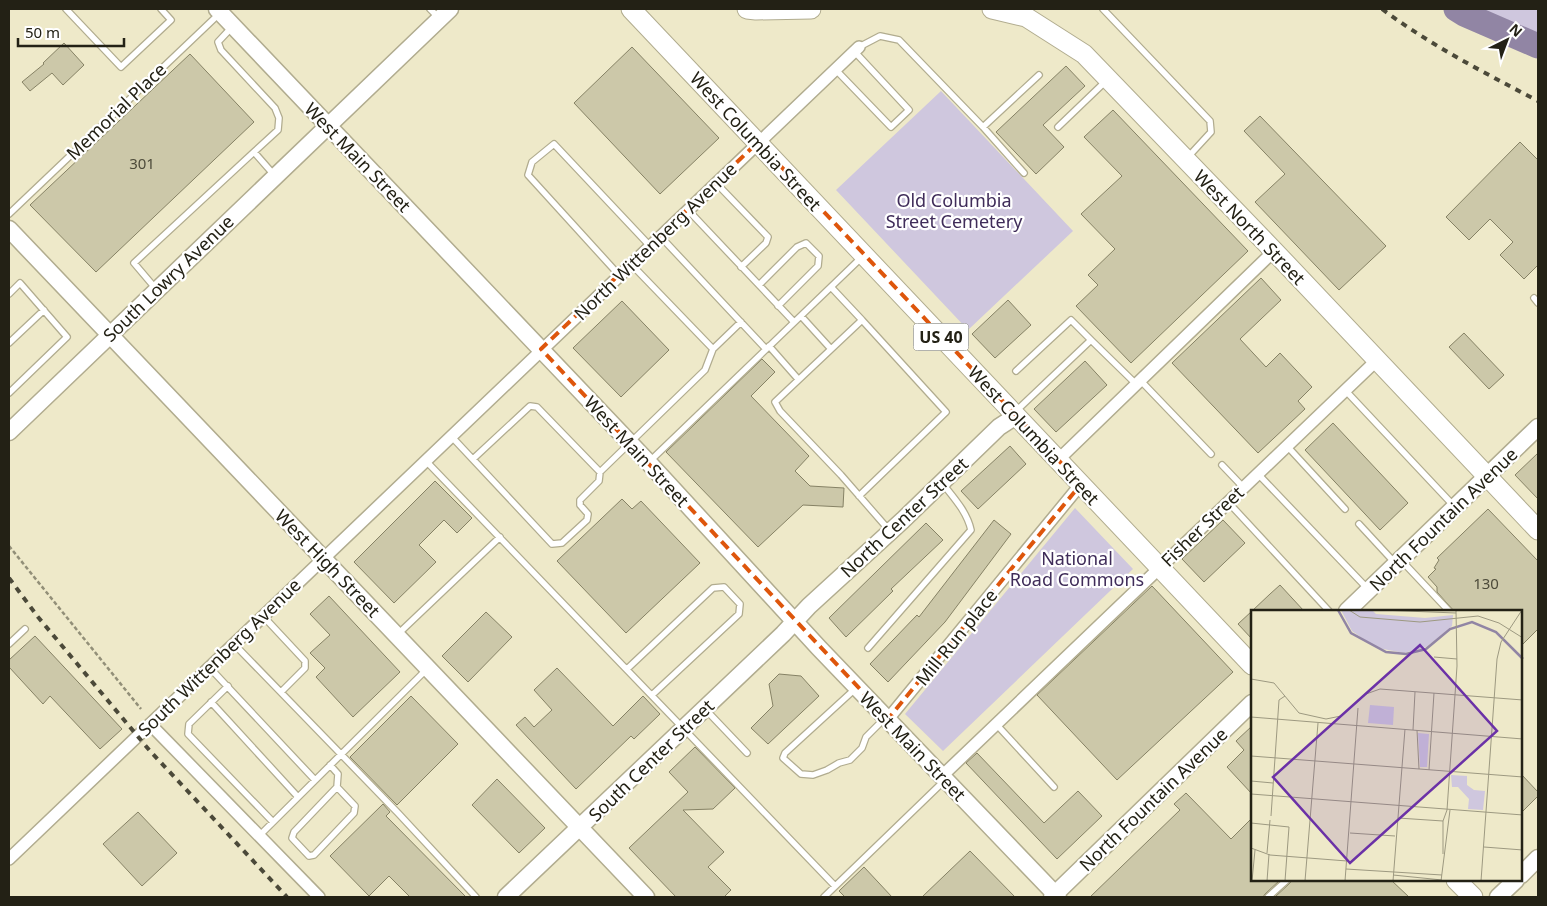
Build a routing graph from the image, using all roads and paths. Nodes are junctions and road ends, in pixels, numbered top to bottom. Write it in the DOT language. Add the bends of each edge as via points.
graph roads {
  1 [pos="66,9"];
  2 [pos="162,9"];
  3 [pos="632,9"];
  4 [pos="747,9"];
  5 [pos="811,9"];
  6 [pos="992,9"];
  7 [pos="1103,9"];
  8 [pos="220,10"];
  9 [pos="440,12"];
  10 [pos="1020,13"];
  11 [pos="234,26"];
  12 [pos="856,49"];
  13 [pos="835,70"];
  14 [pos="1039,75"];
  15 [pos="1109,79"];
  16 [pos="328,126"];
  17 [pos="983,126"];
  18 [pos="1058,127"];
  19 [pos="758,142"];
  20 [pos="254,152"];
  21 [pos="1186,160"];
  22 [pos="1024,173"];
  23 [pos="275,176"];
  24 [pos="716,183"];
  25 [pos="688,210"];
  26 [pos="9,214"];
  27 [pos="9,229"];
  28 [pos="660,236"];
  29 [pos="650,246"];
  30 [pos="1274,251"];
  31 [pos="864,255"];
  32 [pos="631,264"];
  33 [pos="741,266"];
  34 [pos="619,275"];
  35 [pos="759,285"];
  36 [pos="831,287"];
  37 [pos="156,289"];
  38 [pos="9,294"];
  39 [pos="778,306"];
  40 [pos="44,310"];
  41 [pos="800,316"];
  42 [pos="862,320"];
  43 [pos="741,322"];
  44 [pos="794,322"];
  45 [pos="109,334"];
  46 [pos="1091,340"];
  47 [pos="9,343"];
  48 [pos="768,348"];
  49 [pos="541,349"];
  50 [pos="713,349"];
  51 [pos="831,349"];
  52 [pos="1377,360"];
  53 [pos="1016,371"];
  54 [pos="798,380"];
  55 [pos="1138,382"];
  56 [pos="1345,390"];
  57 [pos="9,393"];
  58 [pos="1015,415"];
  59 [pos="1538,427"];
  60 [pos="9,432"];
  61 [pos="451,436"];
  62 [pos="630,443"];
  63 [pos="1287,446"];
  64 [pos="1211,454"];
  65 [pos="473,459"];
  66 [pos="426,460"];
  67 [pos="1058,460"];
  68 [pos="649,462"];
  69 [pos="1222,465"];
  70 [pos="600,472"];
  71 [pos="1258,473"];
  72 [pos="1486,476"];
  73 [pos="942,483"];
  74 [pos="1081,484"];
  75 [pos="1243,487"];
  76 [pos="859,496"];
  77 [pos="1228,502"];
  78 [pos="1455,506"];
  79 [pos="1346,509"];
  80 [pos="1359,524"];
  81 [pos="1538,530"];
  82 [pos="890,532"];
  83 [pos="500,537"];
  84 [pos="9,546"];
  85 [pos="323,558"];
  86 [pos="1398,561"];
  87 [pos="1159,567"];
  88 [pos="1369,590"];
  89 [pos="1328,610"];
  90 [pos="1348,610"];
  91 [pos="1448,610"];
  92 [pos="263,616"];
  93 [pos="794,622"];
  94 [pos="25,629"];
  95 [pos="396,635"];
  96 [pos="9,644"];
  97 [pos="234,644"];
  98 [pos="868,648"];
  99 [pos="1251,664"];
  100 [pos="210,667"];
  101 [pos="428,668"];
  102 [pos="627,669"];
  103 [pos="228,686"];
  104 [pos="857,687"];
  105 [pos="282,692"];
  106 [pos="652,695"];
  107 [pos="211,702"];
  108 [pos="1251,704"];
  109 [pos="705,708"];
  110 [pos="141,709"];
  111 [pos="887,718"];
  112 [pos="150,724"];
  113 [pos="996,724"];
  114 [pos="684,728"];
  115 [pos="341,754"];
  116 [pos="747,754"];
  117 [pos="330,765"];
  118 [pos="944,778"];
  119 [pos="316,780"];
  120 [pos="337,787"];
  121 [pos="1054,787"];
  122 [pos="298,797"];
  123 [pos="273,822"];
  124 [pos="580,827"];
  125 [pos="259,836"];
  126 [pos="1538,858"];
  127 [pos="9,859"];
  128 [pos="1522,874"];
  129 [pos="1286,881"];
  130 [pos="1457,881"];
  131 [pos="1515,881"];
  132 [pos="835,886"];
  133 [pos="512,896"];
  134 [pos="1055,896"];
  135 [pos="319,897"];
  136 [pos="476,897"];
  137 [pos="646,897"];
  138 [pos="824,897"];
  139 [pos="1268,897"];
  140 [pos="1472,897"];
  141 [pos="1498,897"];
  1 -- 2 [label="lane" via="122,67 171,20"];
  3 -- 19 [label="main road, West Columbia Street / US 40"];
  4 -- 5 [label="main road"];
  6 -- 10 [label="main road, West North Street"];
  7 -- 21 [label="lane" via="1210,121 1211,132"];
  8 -- 11 [label="street, West Main Street"];
  8 -- 26 [label="lane, Memorial Place"];
  9 -- 16 [label="street, South Lowry Avenue"];
  10 -- 15 [label="main road, West North Street" via="1084,54"];
  11 -- 16 [label="street, West Main Street"];
  11 -- 20 [label="lane" via="218,42 221,50 276,108 279,118 278,130"];
  12 -- 13 [label="street, North Wittenberg Avenue"];
  12 -- 13 [label="lane" via="909,110 891,127"];
  12 -- 17 [label="lane" via="880,36 899,40"];
  13 -- 19 [label="street, North Wittenberg Avenue"];
  14 -- 17 [label="lane"];
  15 -- 18 [label="lane"];
  15 -- 21 [label="main road, West North Street"];
  16 -- 23 [label="street, South Lowry Avenue"];
  16 -- 49 [label="street, West Main Street"];
  17 -- 22 [label="lane"];
  19 -- 24 [label="street, North Wittenberg Avenue"];
  19 -- 31 [label="main road, West Columbia Street / US 40"];
  20 -- 23 [label="lane"];
  20 -- 37 [label="lane" via="134,263"];
  21 -- 30 [label="main road, West North Street"];
  23 -- 37 [label="street, South Lowry Avenue"];
  24 -- 25 [label="street, North Wittenberg Avenue"];
  24 -- 33 [label="lane" via="768,237 766,243"];
  25 -- 28 [label="street, North Wittenberg Avenue"];
  25 -- 33 [label="lane"];
  27 -- 45 [label="street, West High Street"];
  28 -- 29 [label="street, North Wittenberg Avenue"];
  28 -- 43 [label="lane"];
  29 -- 32 [label="street, North Wittenberg Avenue"];
  29 -- 34 [label="lane" via="554,144 532,162 528,175"];
  30 -- 52 [label="main road, West North Street"];
  30 -- 55 [label="street"];
  31 -- 36 [label="lane"];
  31 -- 58 [label="main road, West Columbia Street / US 40"];
  32 -- 34 [label="street, North Wittenberg Avenue"];
  32 -- 50 [label="lane"];
  33 -- 35 [label="lane"];
  34 -- 49 [label="street, North Wittenberg Avenue"];
  35 -- 39 [label="lane"];
  35 -- 39 [label="lane" via="797,246 806,243 819,256 818,266"];
  36 -- 41 [label="lane"];
  36 -- 42 [label="lane"];
  37 -- 45 [label="street, South Lowry Avenue"];
  38 -- 40 [label="lane" via="20,283"];
  39 -- 44 [label="lane"];
  40 -- 47 [label="lane"];
  40 -- 57 [label="lane" via="67,336"];
  41 -- 44 [label="lane"];
  41 -- 51 [label="lane"];
  42 -- 51 [label="lane"];
  42 -- 76 [label="lane" via="946,412"];
  43 -- 48 [label="lane"];
  43 -- 50 [label="lane"];
  44 -- 48 [label="lane"];
  45 -- 60 [label="street, South Lowry Avenue"];
  45 -- 85 [label="street, West High Street"];
  46 -- 53 [label="lane" via="1071,320"];
  46 -- 55 [label="lane"];
  46 -- 58 [label="lane"];
  48 -- 54 [label="lane"];
  48 -- 68 [label="lane"];
  49 -- 61 [label="street, North Wittenberg Avenue"];
  49 -- 62 [label="street, West Main Street"];
  50 -- 62 [label="lane" via="705,370"];
  51 -- 54 [label="lane"];
  52 -- 56 [label="street, Fisher Street"];
  52 -- 72 [label="main road, West North Street"];
  54 -- 76 [label="lane" via="775,402 780,412"];
  55 -- 64 [label="lane"];
  55 -- 67 [label="street"];
  56 -- 63 [label="street, Fisher Street"];
  56 -- 78 [label="lane"];
  58 -- 67 [label="main road, West Columbia Street / US 40"];
  58 -- 73 [label="street, North Center Street"];
  59 -- 72 [label="street, North Fountain Avenue"];
  61 -- 65 [label="lane"];
  61 -- 66 [label="street, South Wittenberg Avenue"];
  62 -- 68 [label="street, West Main Street"];
  62 -- 70 [label="lane"];
  63 -- 71 [label="street, Fisher Street"];
  63 -- 79 [label="lane"];
  65 -- 70 [label="lane" via="530,406 537,407"];
  65 -- 70 [label="lane" via="552,544 562,543 587,520 588,514 580,500 599,481"];
  66 -- 83 [label="lane"];
  66 -- 85 [label="street, South Wittenberg Avenue"];
  67 -- 74 [label="main road, West Columbia Street / US 40"];
  68 -- 93 [label="street, West Main Street"];
  69 -- 75 [label="lane"];
  71 -- 75 [label="street, Fisher Street"];
  71 -- 88 [label="lane"];
  72 -- 78 [label="street, North Fountain Avenue"];
  72 -- 81 [label="main road, West North Street"];
  73 -- 82 [label="street, North Center Street"];
  73 -- 98 [label="lane" via="959,504 971,530"];
  74 -- 87 [label="main road, West Columbia Street / US 40"];
  74 -- 111 [label="street, Mill Run place"];
  75 -- 77 [label="street, Fisher Street"];
  76 -- 82 [label="lane"];
  77 -- 87 [label="street, Fisher Street"];
  77 -- 89 [label="lane"];
  78 -- 86 [label="street, North Fountain Avenue"];
  80 -- 86 [label="lane"];
  82 -- 93 [label="street, North Center Street"];
  83 -- 95 [label="lane"];
  83 -- 102 [label="lane"];
  84 -- 110 [label="path"];
  85 -- 92 [label="street, South Wittenberg Avenue"];
  85 -- 95 [label="street, West High Street"];
  86 -- 88 [label="street, North Fountain Avenue"];
  86 -- 91 [label="lane"];
  87 -- 99 [label="main road, West Columbia Street / US 40"];
  87 -- 113 [label="street, Fisher Street"];
  88 -- 90 [label="street, North Fountain Avenue"];
  92 -- 97 [label="street, South Wittenberg Avenue"];
  92 -- 105 [label="lane" via="305,661 305,668"];
  93 -- 104 [label="street, West Main Street"];
  93 -- 109 [label="street, South Center Street"];
  94 -- 96 [label="lane"];
  95 -- 101 [label="street, West High Street"];
  97 -- 100 [label="street, South Wittenberg Avenue"];
  97 -- 105 [label="lane"];
  100 -- 103 [label="lane"];
  100 -- 112 [label="street, South Wittenberg Avenue"];
  101 -- 115 [label="lane"];
  101 -- 124 [label="street, West High Street"];
  102 -- 106 [label="lane"];
  102 -- 106 [label="lane" via="713,588 724,587 740,604 739,614"];
  103 -- 107 [label="lane"];
  103 -- 119 [label="lane"];
  104 -- 111 [label="street, West Main Street"];
  104 -- 111 [label="lane" via="785,752 783,758 801,774 814,775 850,760 862,748 866,737"];
  105 -- 115 [label="lane"];
  106 -- 114 [label="lane"];
  107 -- 122 [label="lane"];
  107 -- 123 [label="lane" via="189,724 188,734"];
  108 -- 134 [label="street, North Fountain Avenue"];
  109 -- 114 [label="street, South Center Street"];
  109 -- 116 [label="lane"];
  111 -- 118 [label="street, West Main Street"];
  112 -- 125 [label="street"];
  112 -- 127 [label="street, South Wittenberg Avenue"];
  113 -- 118 [label="street, Fisher Street"];
  113 -- 121 [label="lane"];
  114 -- 124 [label="street, South Center Street"];
  114 -- 132 [label="lane"];
  115 -- 117 [label="lane"];
  115 -- 136 [label="lane"];
  117 -- 119 [label="lane"];
  117 -- 120 [label="lane" via="338,774"];
  118 -- 132 [label="lane"];
  118 -- 134 [label="street, West Main Street"];
  119 -- 122 [label="lane"];
  120 -- 120 [label="lane" via="294,832 292,838 309,856 314,855 354,813 355,806"];
  122 -- 123 [label="lane"];
  123 -- 125 [label="lane"];
  124 -- 133 [label="street, South Center Street"];
  124 -- 137 [label="street, West High Street"];
  125 -- 135 [label="street"];
  126 -- 128 [label="street"];
  129 -- 139 [label="lane"];
  130 -- 140 [label="main road"];
  131 -- 141 [label="street"];
  132 -- 138 [label="lane"];
}
